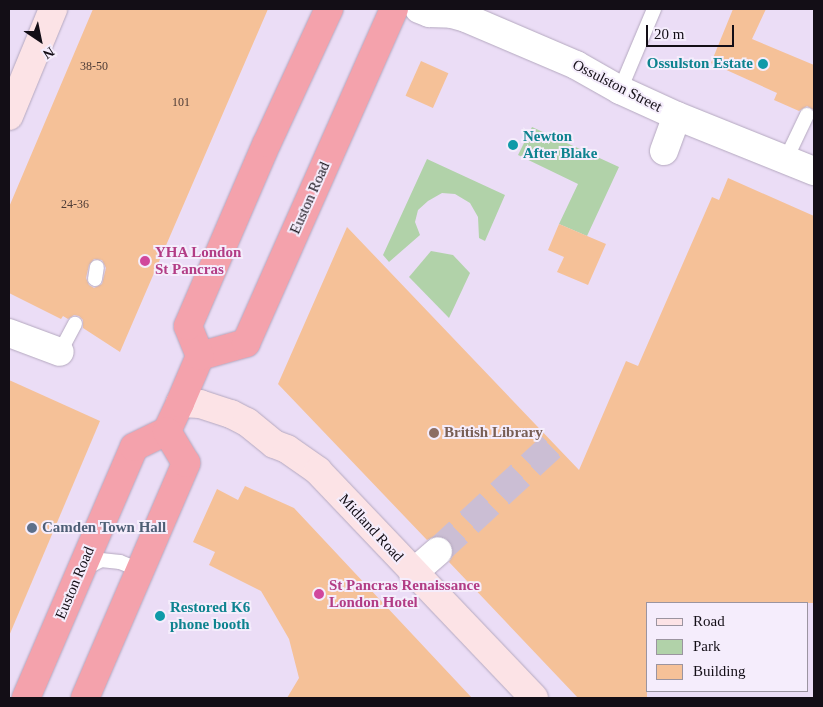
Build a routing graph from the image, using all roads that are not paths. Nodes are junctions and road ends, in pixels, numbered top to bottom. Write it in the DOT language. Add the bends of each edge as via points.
graph roads {
  1 [pos="53,9"];
  2 [pos="329,9"];
  3 [pos="394,9"];
  4 [pos="654,9"];
  5 [pos="424,11"];
  6 [pos="620,90"];
  7 [pos="807,114"];
  8 [pos="9,116"];
  9 [pos="677,116"];
  10 [pos="664,151"];
  11 [pos="786,159"];
  12 [pos="814,171"];
  13 [pos="75,324"];
  14 [pos="9,333"];
  15 [pos="60,352"];
  16 [pos="200,356"];
  17 [pos="180,403"];
  18 [pos="167,431"];
  19 [pos="438,551"];
  20 [pos="140,570"];
  21 [pos="81,571"];
  22 [pos="413,573"];
  23 [pos="26,698"];
  24 [pos="85,698"];
  25 [pos="534,698"];
  1 -- 8 [label="street"];
  2 -- 16 [label="highway" via="188,326"];
  3 -- 16 [label="highway, Euston Road" via="246,343"];
  4 -- 6 [label="lane"];
  5 -- 6 [label="street, Ossulston Street" via="466,18 576,65"];
  6 -- 9 [label="street, Ossulston Street"];
  7 -- 11 [label="lane"];
  9 -- 10 [label="street"];
  9 -- 11 [label="street, Ossulston Street"];
  11 -- 12 [label="street, Ossulston Street"];
  13 -- 15 [label="lane"];
  14 -- 15 [label="street"];
  16 -- 17 [label="highway"];
  17 -- 18 [label="highway"];
  17 -- 22 [label="street, Midland Road" via="200,404 231,414 247,422 274,444 298,456 336,488"];
  18 -- 20 [label="highway" via="186,463"];
  18 -- 21 [label="highway, Euston Road" via="134,447"];
  19 -- 22 [label="street"];
  20 -- 21 [label="lane" via="120,562 101,560"];
  20 -- 24 [label="highway"];
  21 -- 23 [label="highway, Euston Road"];
  22 -- 25 [label="street, Midland Road"];
}
